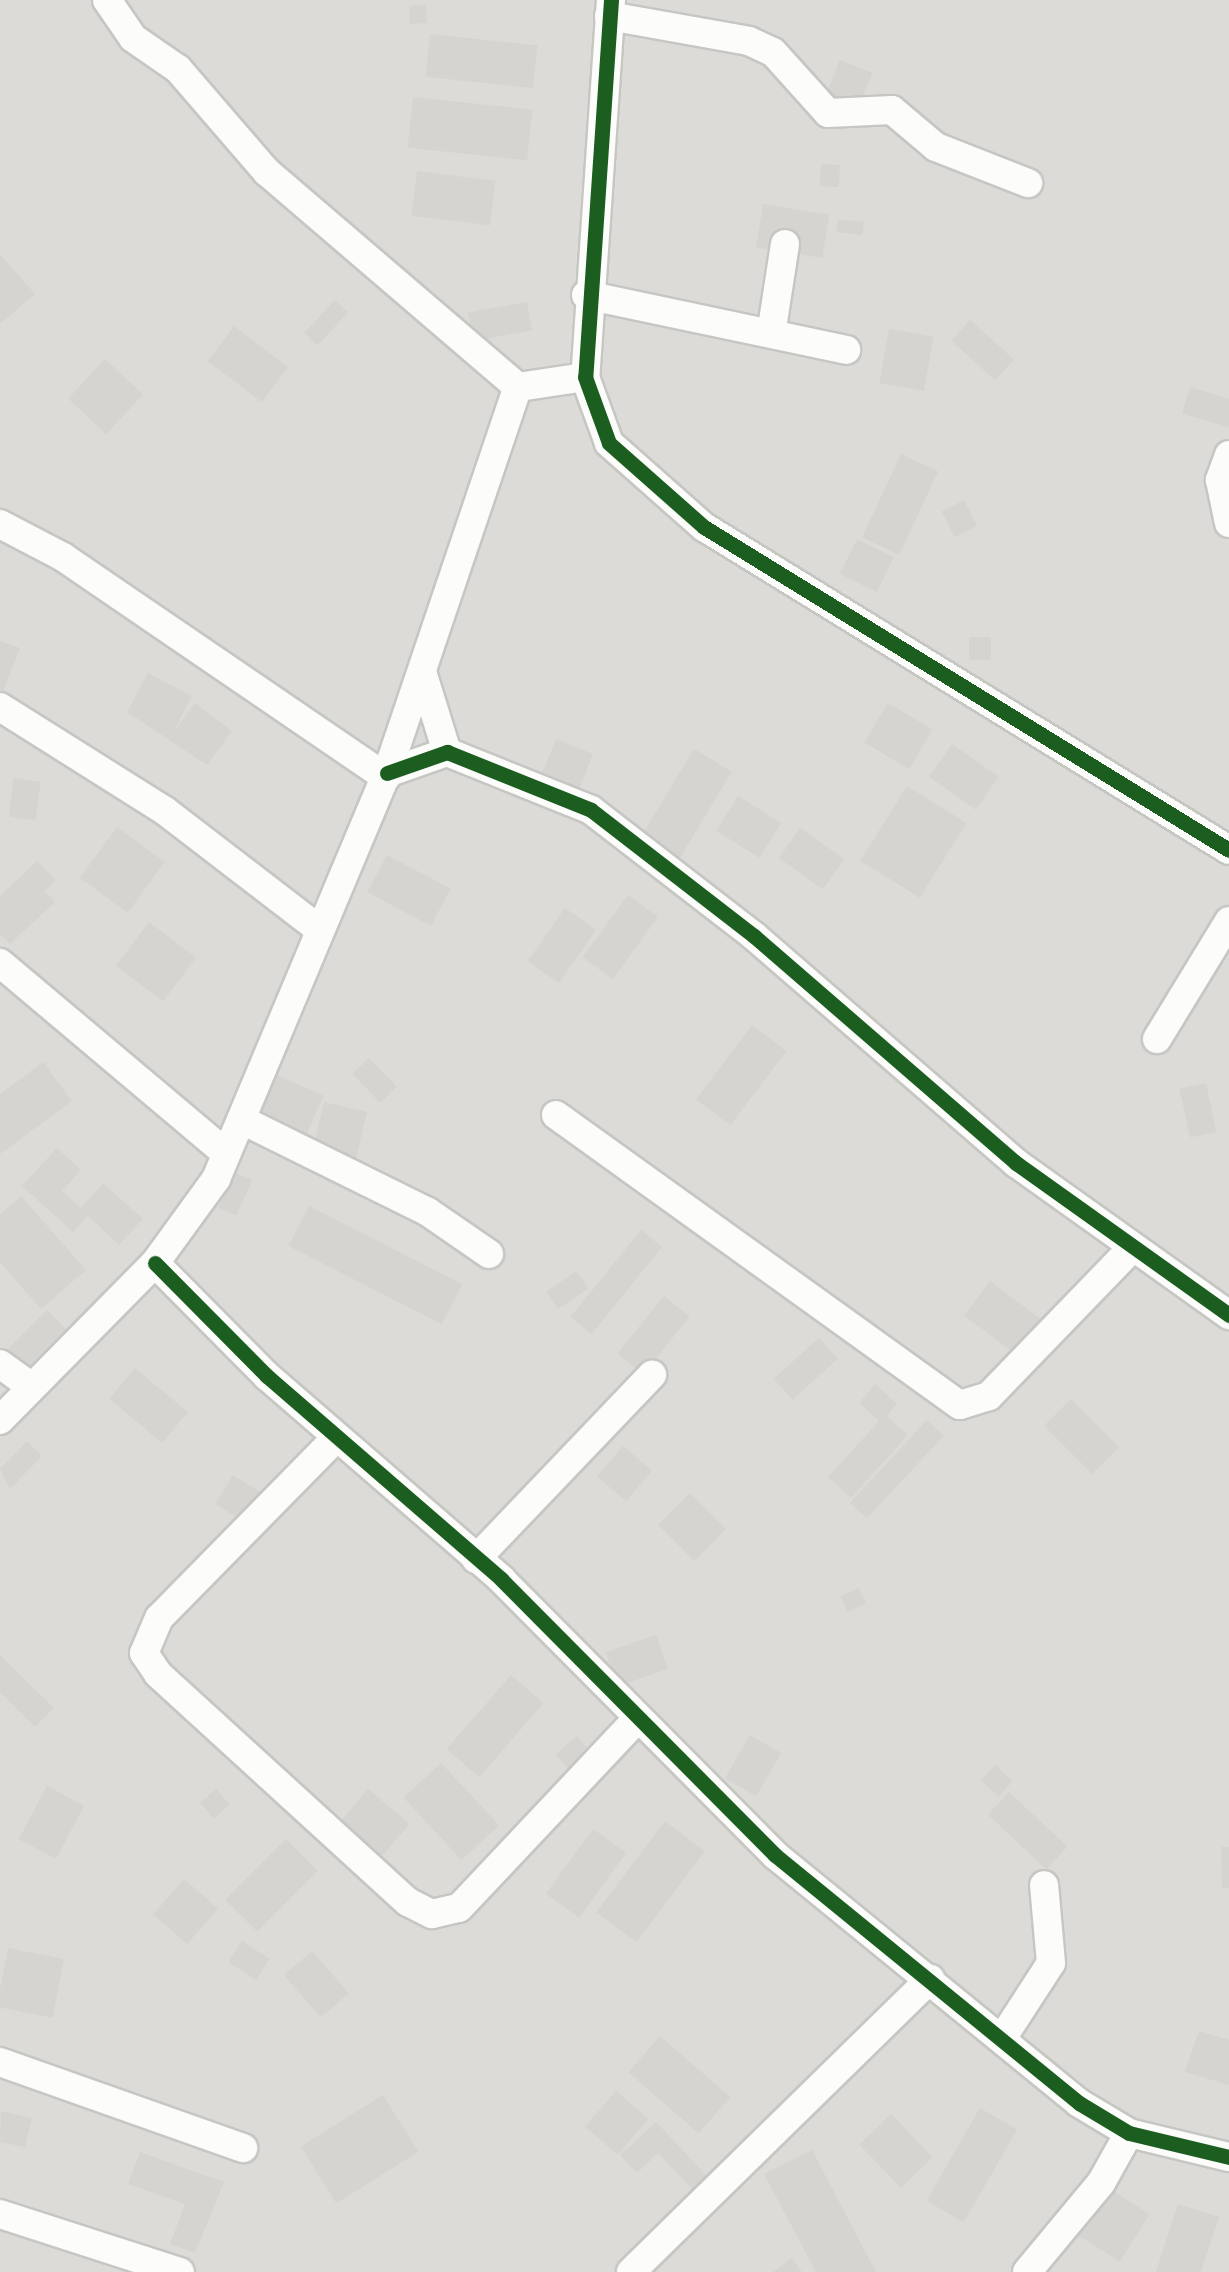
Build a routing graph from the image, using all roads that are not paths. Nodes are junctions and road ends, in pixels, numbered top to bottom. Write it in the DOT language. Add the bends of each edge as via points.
graph roads {
  1 [pos="108,0"];
  2 [pos="610,8"];
  3 [pos="1028,183"];
  4 [pos="785,244"];
  5 [pos="586,296"];
  6 [pos="772,328"];
  7 [pos="846,350"];
  8 [pos="585,377"];
  9 [pos="518,387"];
  10 [pos="1229,456"];
  11 [pos="1229,523"];
  12 [pos="0,524"];
  13 [pos="423,675"];
  14 [pos="0,706"];
  15 [pos="446,752"];
  16 [pos="387,775"];
  17 [pos="1229,850"];
  18 [pos="1229,920"];
  19 [pos="319,929"];
  20 [pos="0,963"];
  21 [pos="1158,1039"];
  22 [pos="556,1115"];
  23 [pos="244,1121"];
  24 [pos="226,1153"];
  25 [pos="1131,1249"];
  26 [pos="489,1254"];
  27 [pos="156,1262"];
  28 [pos="1229,1315"];
  29 [pos="0,1364"];
  30 [pos="652,1374"];
  31 [pos="28,1385"];
  32 [pos="0,1420"];
  33 [pos="336,1438"];
  34 [pos="476,1560"];
  35 [pos="634,1722"];
  36 [pos="1044,1885"];
  37 [pos="930,1980"];
  38 [pos="1003,2037"];
  39 [pos="0,2062"];
  40 [pos="1129,2134"];
  41 [pos="243,2148"];
  42 [pos="1229,2157"];
  43 [pos="0,2214"];
  44 [pos="180,2272"];
  45 [pos="632,2272"];
  46 [pos="1027,2272"];
  1 -- 9 [label="street" via="134,38 178,70 267,172"];
  2 -- 3 [label="street" via="748,41 774,52 828,113 892,110 936,148"];
  2 -- 5 [label="street"];
  4 -- 6 [label="street"];
  5 -- 6 [label="street"];
  5 -- 8 [label="street"];
  6 -- 7 [label="street"];
  8 -- 9 [label="street"];
  8 -- 17 [label="street" via="609,443 704,527"];
  9 -- 13 [label="street"];
  10 -- 11 [label="street" via="1220,480"];
  12 -- 16 [label="street" via="63,556"];
  13 -- 15 [label="street"];
  13 -- 16 [label="street"];
  14 -- 19 [label="street" via="165,811"];
  15 -- 16 [label="street"];
  15 -- 25 [label="street" via="558,790 603,819"];
  16 -- 19 [label="street"];
  18 -- 21 [label="street"];
  19 -- 23 [label="street"];
  20 -- 24 [label="street"];
  22 -- 25 [label="street" via="960,1405 989,1396"];
  23 -- 24 [label="street"];
  23 -- 26 [label="street" via="428,1212"];
  24 -- 27 [label="street"];
  25 -- 28 [label="street"];
  27 -- 31 [label="street"];
  27 -- 33 [label="street"];
  29 -- 31 [label="street"];
  30 -- 34 [label="street"];
  31 -- 32 [label="street"];
  33 -- 34 [label="street"];
  33 -- 35 [label="street" via="159,1618 144,1653 158,1674 408,1902 432,1914 459,1908"];
  34 -- 35 [label="street"];
  35 -- 37 [label="street" via="775,1855"];
  36 -- 38 [label="street" via="1051,1963"];
  37 -- 38 [label="street"];
  37 -- 45 [label="street"];
  38 -- 40 [label="street"];
  39 -- 41 [label="street"];
  40 -- 42 [label="street"];
  40 -- 46 [label="street" via="1101,2183"];
  43 -- 44 [label="street"];
}
